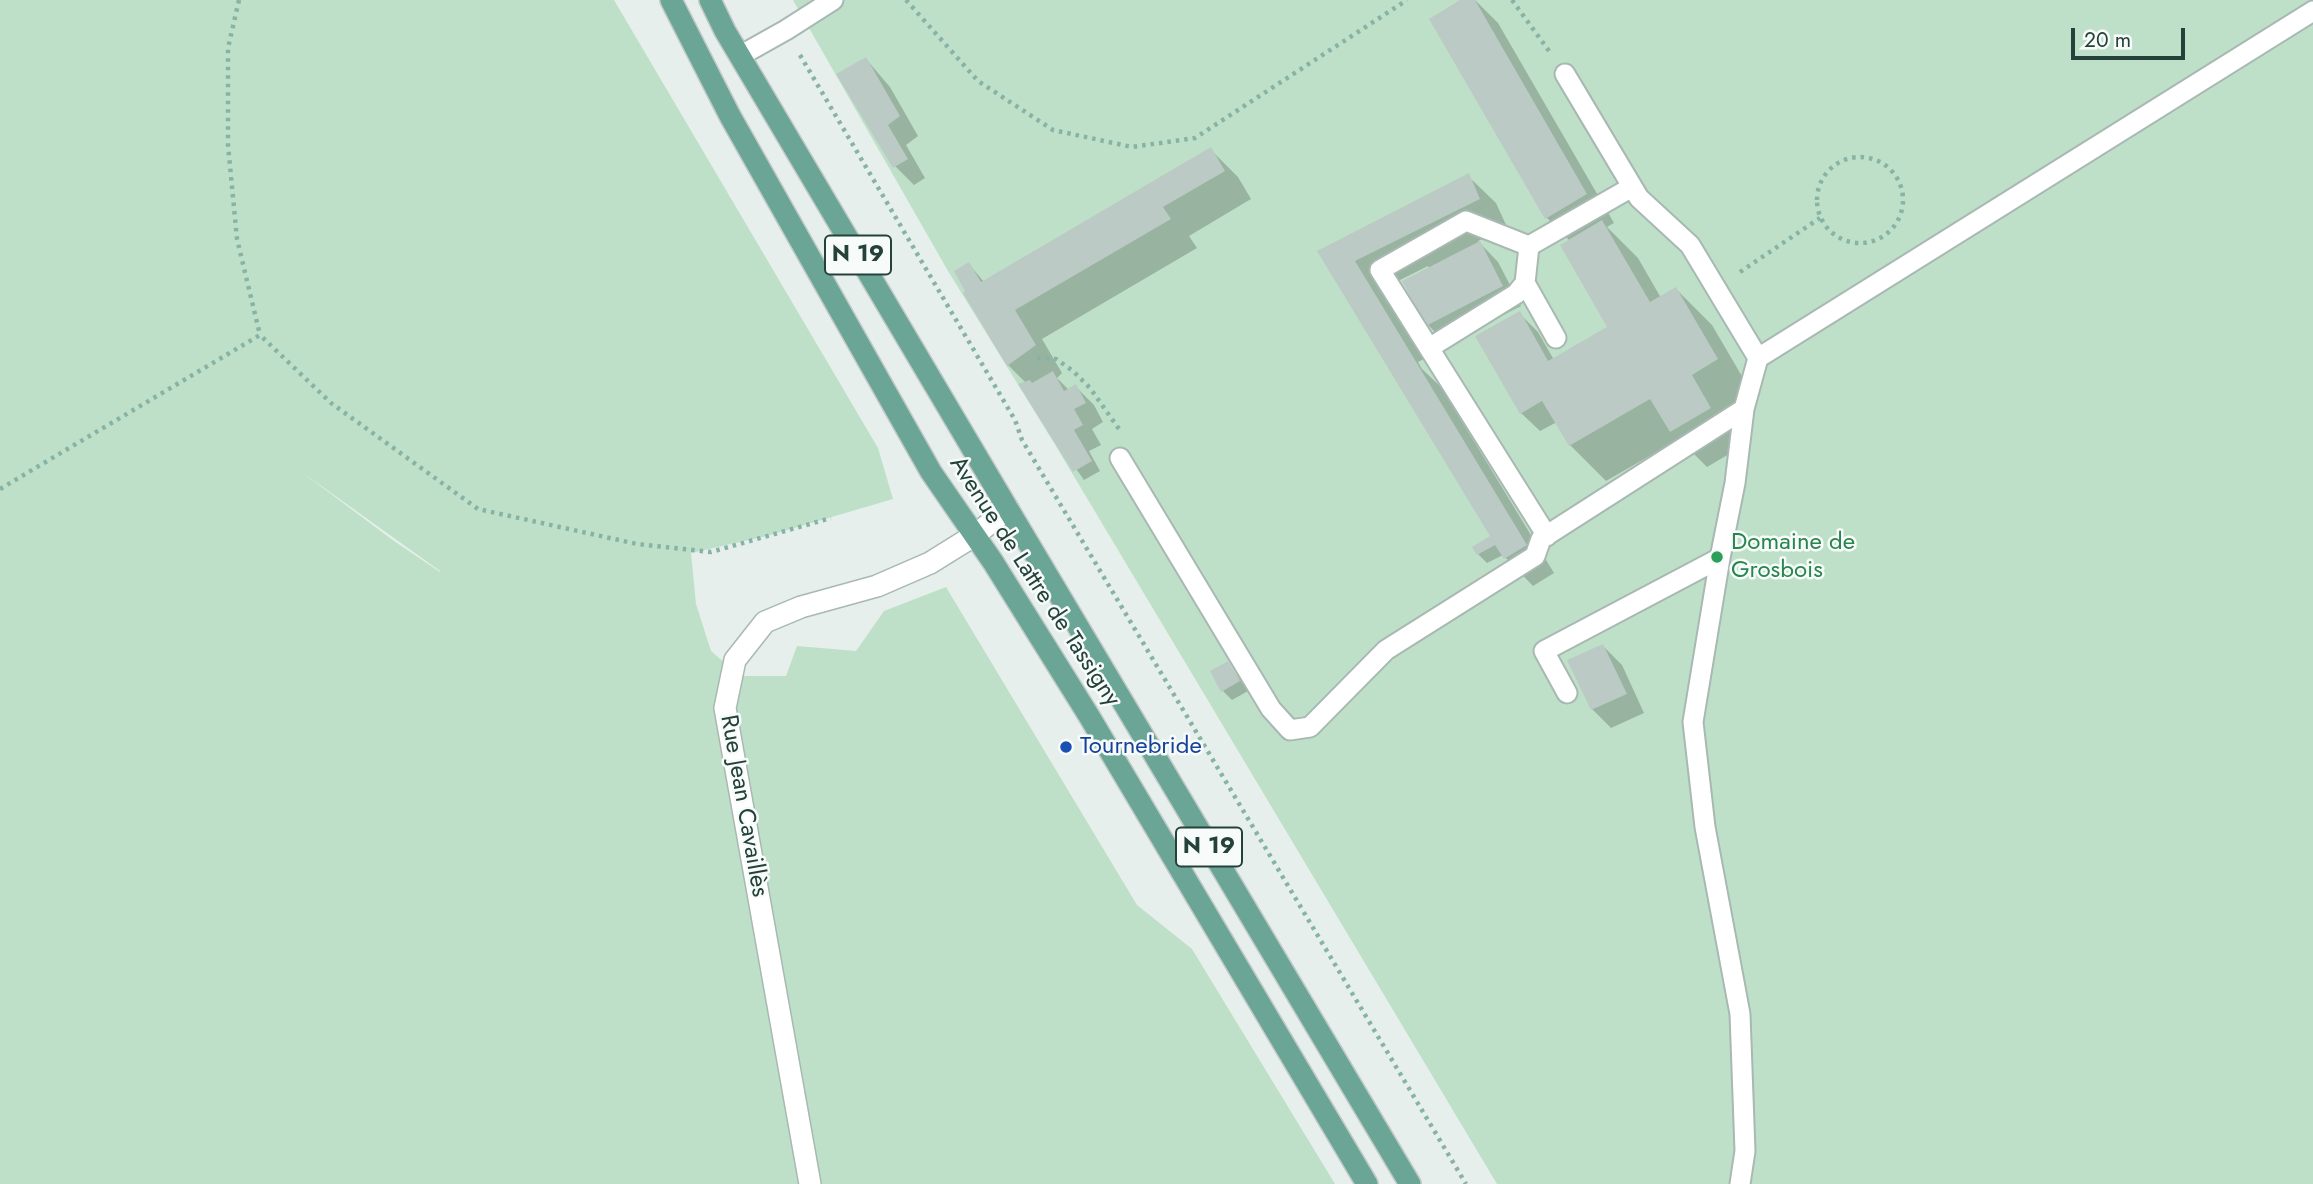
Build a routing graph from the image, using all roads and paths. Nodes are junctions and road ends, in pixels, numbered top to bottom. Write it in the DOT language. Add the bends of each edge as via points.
graph roads {
  1 [pos="239,0"];
  2 [pos="671,0"];
  3 [pos="710,0"];
  4 [pos="834,0"];
  5 [pos="906,0"];
  6 [pos="1407,0"];
  7 [pos="1512,0"];
  8 [pos="2313,11"];
  9 [pos="786,30"];
  10 [pos="738,52"];
  11 [pos="1565,74"];
  12 [pos="1632,187"];
  13 [pos="1820,218"];
  14 [pos="1529,246"];
  15 [pos="1525,283"];
  16 [pos="1716,288"];
  17 [pos="260,335"];
  18 [pos="1556,338"];
  19 [pos="1429,348"];
  20 [pos="1037,358"];
  21 [pos="1758,358"];
  22 [pos="1744,409"];
  23 [pos="1120,458"];
  24 [pos="0,489"];
  25 [pos="1008,509"];
  26 [pos="831,518"];
  27 [pos="975,535"];
  28 [pos="1547,536"];
  29 [pos="1720,558"];
  30 [pos="1567,693"];
  31 [pos="810,1184"];
  32 [pos="1367,1184"];
  33 [pos="1410,1184"];
  34 [pos="1466,1184"];
  35 [pos="1740,1184"];
  1 -- 17 [label="path" via="229,48 228,145 237,239"];
  2 -- 27 [label="main road, Avenue de Lattre de Tassigny / N 19" via="730,116 931,472"];
  3 -- 10 [label="main road, N 19"];
  4 -- 9 [label="lane"];
  5 -- 6 [label="path" via="978,80 1053,130 1132,147 1195,138"];
  7 -- 11 [label="path"];
  8 -- 21 [label="lane"];
  9 -- 10 [label="lane"];
  9 -- 34 [label="path" via="1022,440"];
  10 -- 25 [label="main road, N 19"];
  11 -- 12 [label="lane"];
  12 -- 14 [label="lane"];
  12 -- 16 [label="lane" via="1690,245"];
  13 -- 13 [label="path" via="1841,239 1871,242 1896,224 1903,196 1899,181 1891,169 1863,156 1835,164 1817,188"];
  13 -- 16 [label="path"];
  14 -- 15 [label="lane"];
  14 -- 19 [label="lane" via="1466,221 1380,270"];
  15 -- 18 [label="lane"];
  15 -- 19 [label="lane" via="1516,294"];
  16 -- 21 [label="lane"];
  17 -- 24 [label="path"];
  17 -- 26 [label="path" via="331,403 478,509 637,544 711,552"];
  19 -- 28 [label="lane"];
  20 -- 23 [label="path" via="1056,359 1090,388 1132,451"];
  21 -- 22 [label="lane"];
  22 -- 28 [label="lane"];
  22 -- 29 [label="lane"];
  23 -- 28 [label="lane" via="1271,709 1290,730 1310,727 1386,650 1535,556 1541,539"];
  25 -- 27 [label="street, Rue Jean Cavaillès"];
  25 -- 33 [label="main road, N 19"];
  27 -- 31 [label="street, Rue Jean Cavaillès" via="930,563 877,586 765,622 735,660 728,683 725,708"];
  27 -- 32 [label="main road, Avenue de Lattre de Tassigny / N 19" via="1089,716"];
  29 -- 30 [label="lane" via="1544,651"];
  29 -- 35 [label="lane" via="1693,722 1705,827 1740,1014 1745,1151"];
}
